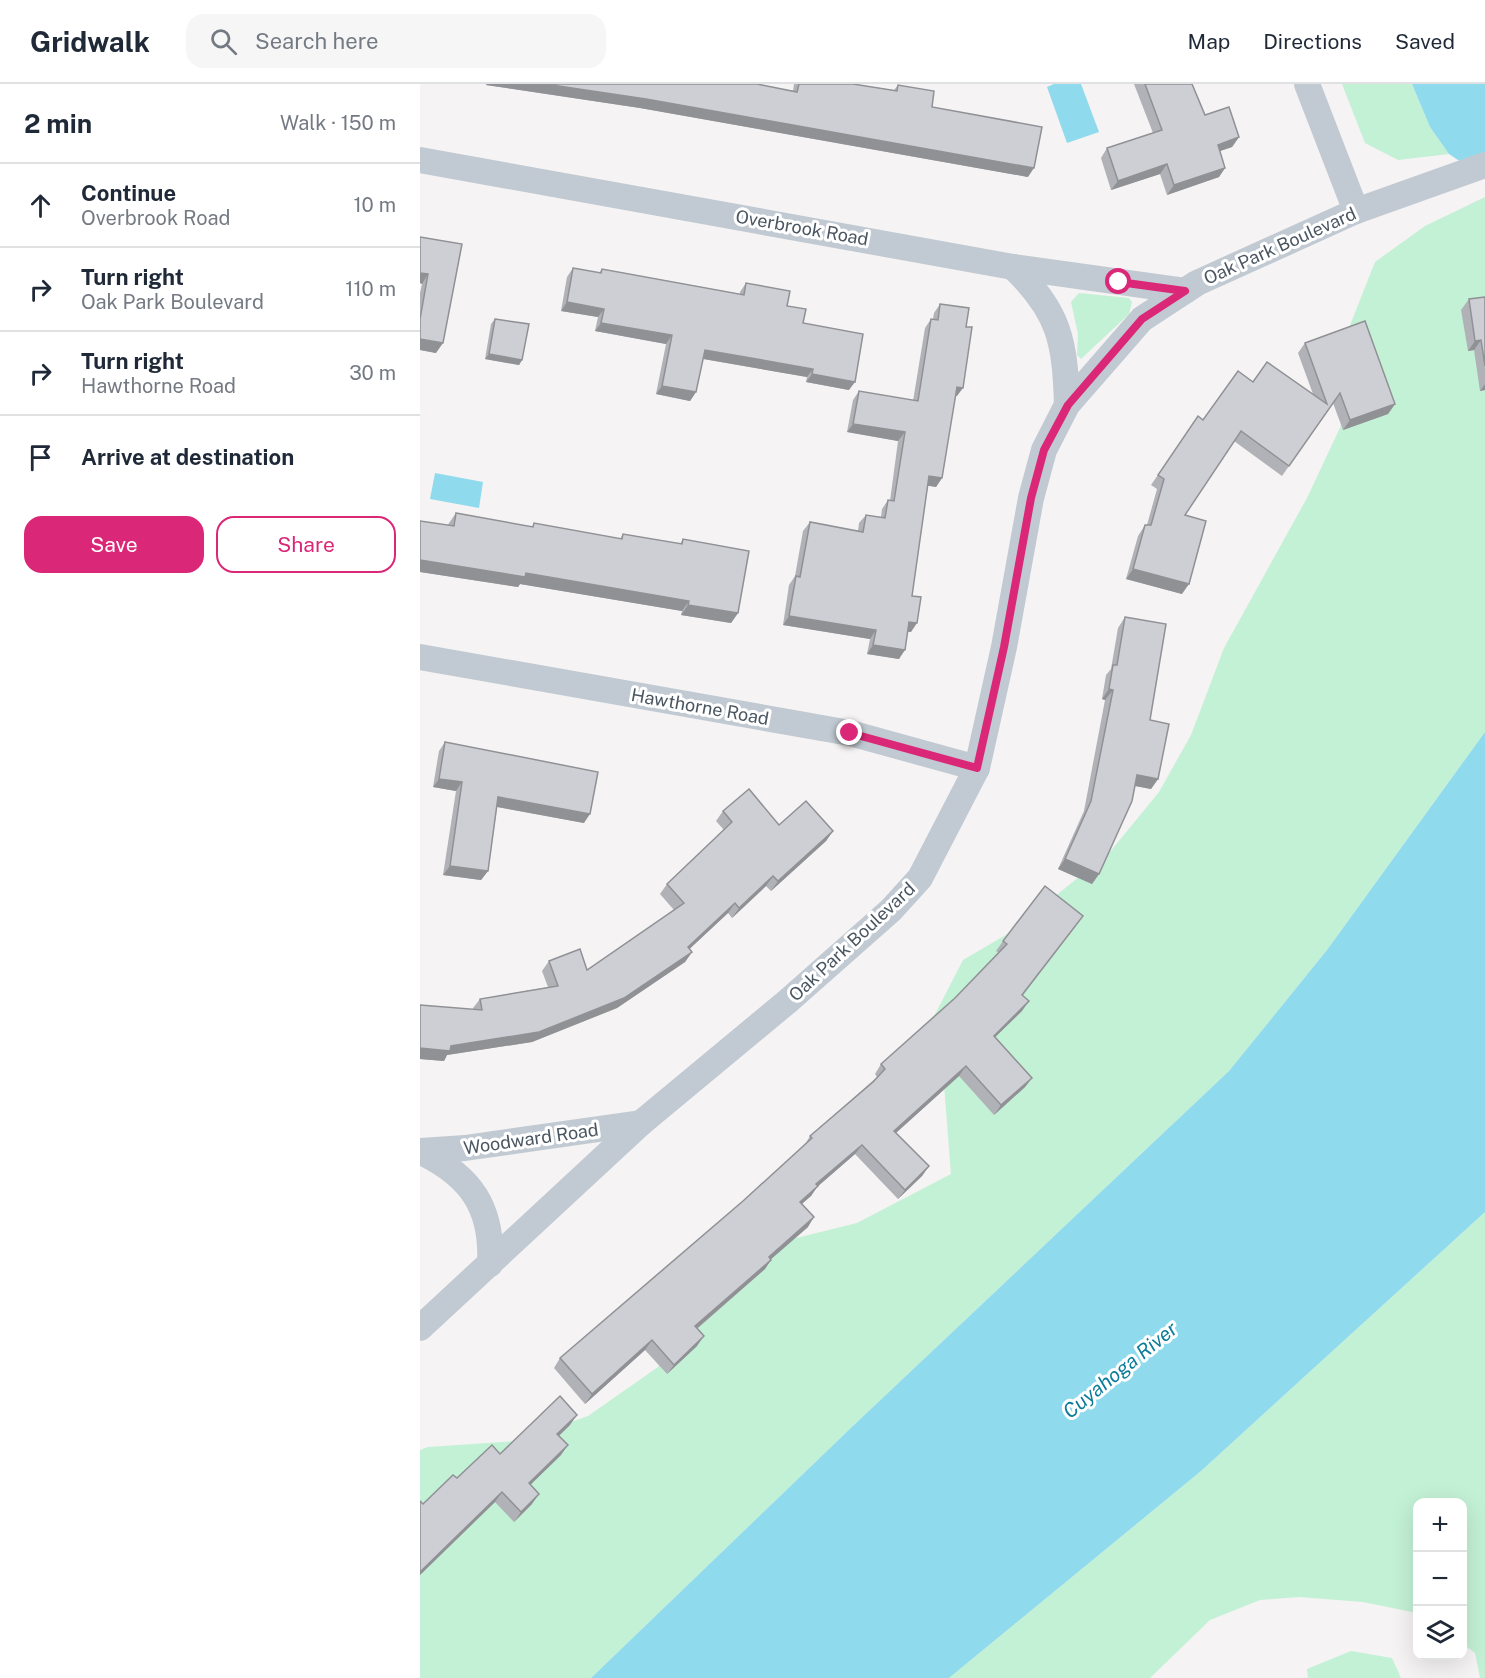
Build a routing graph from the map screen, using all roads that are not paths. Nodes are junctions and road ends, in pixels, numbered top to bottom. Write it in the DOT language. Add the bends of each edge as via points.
graph roads {
  1 [pos="1307,84"];
  2 [pos="420,160"];
  3 [pos="1485,165"];
  4 [pos="1356,211"];
  5 [pos="1013,267"];
  6 [pos="1185,291"];
  7 [pos="1068,405"];
  8 [pos="420,657"];
  9 [pos="977,768"];
  10 [pos="641,1123"];
  11 [pos="420,1151"];
  12 [pos="490,1264"];
  13 [pos="420,1328"];
  1 -- 4 [label="street"];
  2 -- 5 [label="street, Overbrook Road"];
  3 -- 4 [label="street, Oak Park Boulevard"];
  4 -- 6 [label="street, Oak Park Boulevard"];
  5 -- 6 [label="street, Overbrook Road"];
  5 -- 7 [label="street" via="1053,315 1063,345"];
  6 -- 7 [label="street, Oak Park Boulevard" via="1142,319"];
  7 -- 9 [label="street, Oak Park Boulevard" via="1044,450 1031,498"];
  8 -- 9 [label="street, Hawthorne Road" via="850,733"];
  9 -- 10 [label="street, Oak Park Boulevard" via="929,865 913,888 747,1036"];
  10 -- 11 [label="street, Woodward Road"];
  10 -- 12 [label="street, Oak Park Boulevard"];
  11 -- 12 [label="street" via="454,1171 483,1207 489,1228"];
  12 -- 13 [label="street, Oak Park Boulevard"];
}
